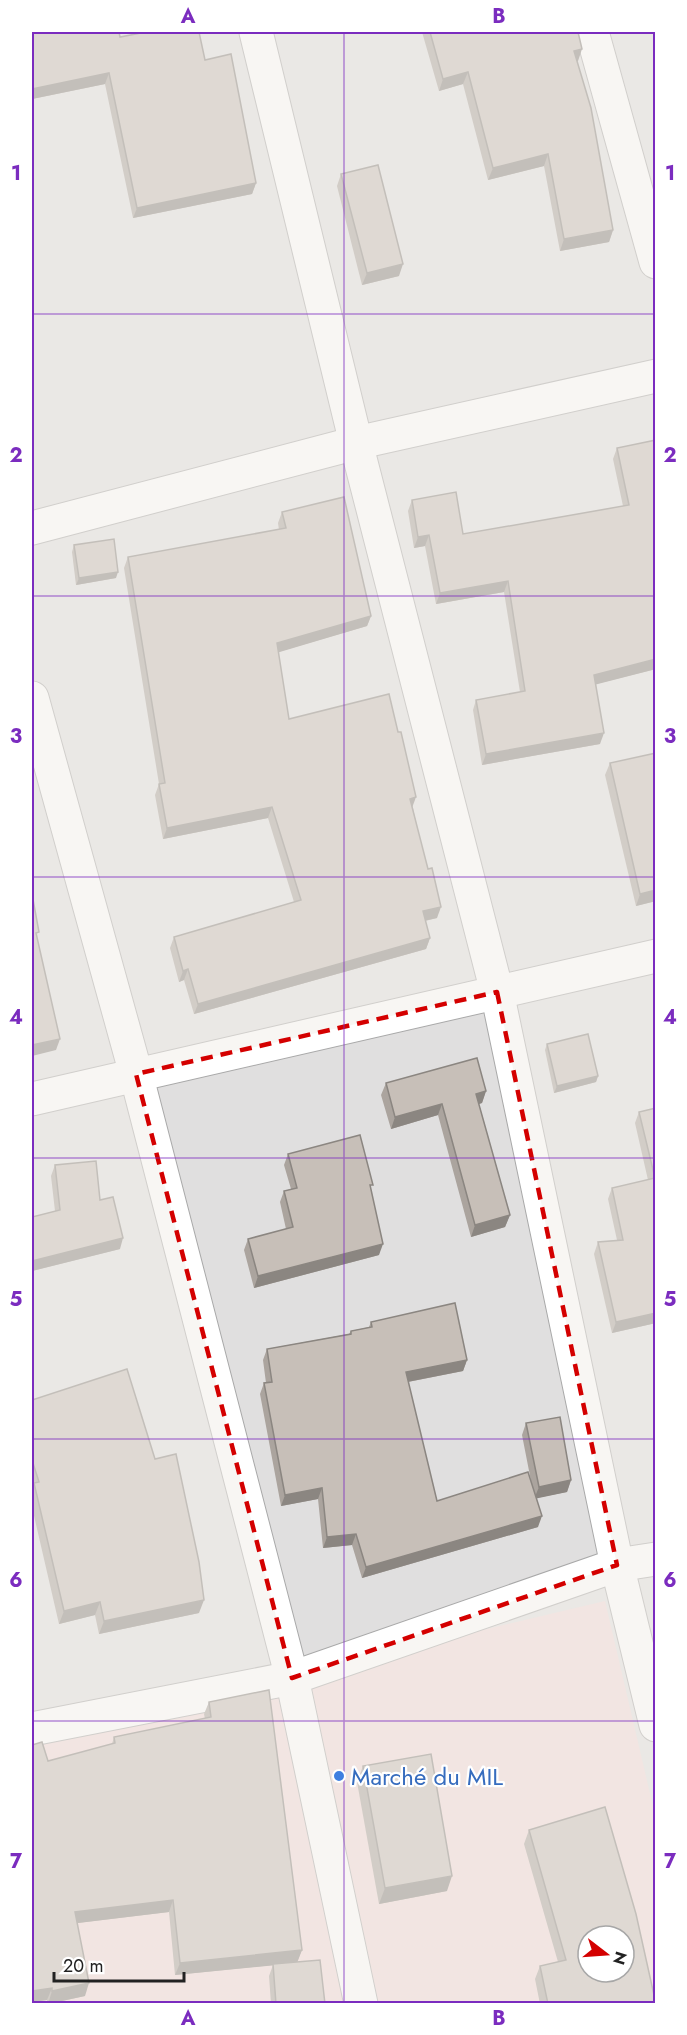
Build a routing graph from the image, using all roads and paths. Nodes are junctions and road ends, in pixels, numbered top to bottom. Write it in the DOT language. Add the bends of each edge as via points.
graph roads {
  1 [pos="256,32"];
  2 [pos="592,32"];
  3 [pos="656,262"];
  4 [pos="656,376"];
  5 [pos="356,443"];
  6 [pos="32,528"];
  7 [pos="32,698"];
  8 [pos="656,956"];
  9 [pos="497,992"];
  10 [pos="136,1074"];
  11 [pos="32,1099"];
  12 [pos="656,1559"];
  13 [pos="617,1565"];
  14 [pos="292,1678"];
  15 [pos="656,1725"];
  16 [pos="32,1729"];
  17 [pos="361,2004"];
  1 -- 5 [label="street"];
  2 -- 3 [label="street"];
  4 -- 5 [label="street"];
  5 -- 6 [label="street"];
  5 -- 9 [label="street"];
  7 -- 10 [label="street"];
  8 -- 9 [label="street"];
  9 -- 10 [label="street"];
  9 -- 13 [label="street"];
  10 -- 11 [label="street"];
  10 -- 14 [label="street"];
  12 -- 13 [label="street"];
  13 -- 14 [label="street"];
  13 -- 15 [label="street"];
  14 -- 16 [label="street"];
  14 -- 17 [label="street"];
}
